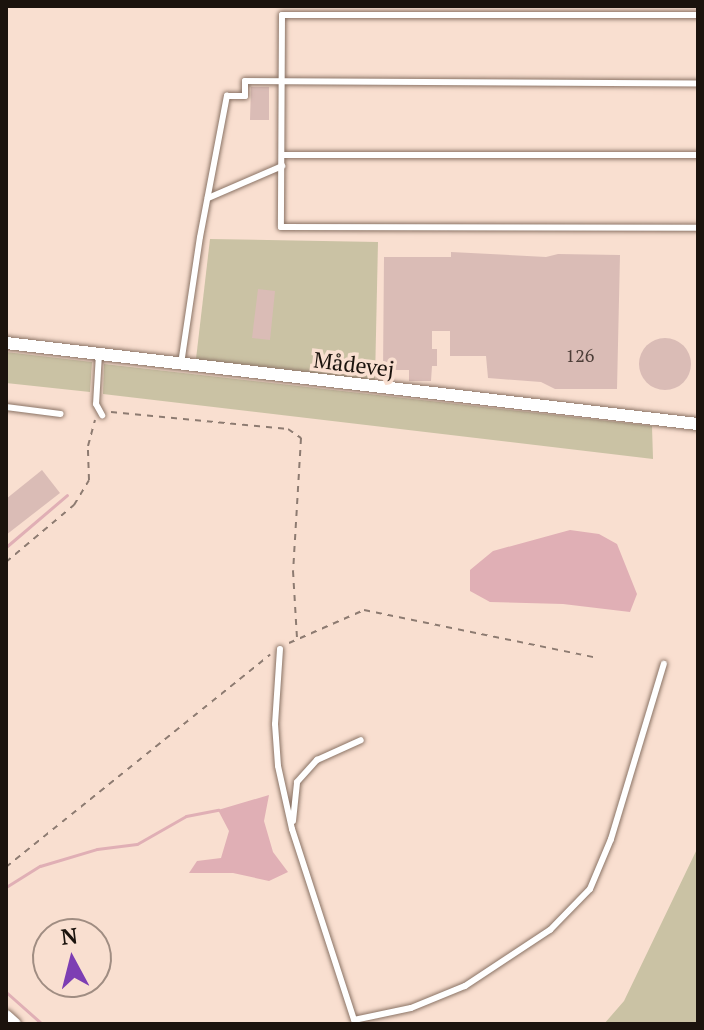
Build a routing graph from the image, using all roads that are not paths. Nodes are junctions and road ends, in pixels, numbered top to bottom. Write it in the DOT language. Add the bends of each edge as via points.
graph roads {
  1 [pos="698,15"];
  2 [pos="282,82"];
  3 [pos="698,83"];
  4 [pos="282,155"];
  5 [pos="698,155"];
  6 [pos="282,166"];
  7 [pos="208,198"];
  8 [pos="698,228"];
  9 [pos="6,343"];
  10 [pos="99,354"];
  11 [pos="181,364"];
  12 [pos="6,407"];
  13 [pos="61,414"];
  14 [pos="102,415"];
  15 [pos="698,424"];
  16 [pos="280,649"];
  17 [pos="664,664"];
  18 [pos="361,740"];
  19 [pos="292,829"];
  20 [pos="6,1016"];
  21 [pos="353,1022"];
  22 [pos="15,1024"];
  1 -- 2 [label="lane" via="282,15"];
  2 -- 3 [label="lane"];
  2 -- 4 [label="lane"];
  2 -- 7 [label="lane" via="245,81 245,96 227,96"];
  4 -- 5 [label="lane"];
  4 -- 6 [label="lane"];
  6 -- 7 [label="lane"];
  6 -- 8 [label="lane" via="281,227"];
  7 -- 11 [label="lane"];
  9 -- 10 [label="street, Mådevej"];
  10 -- 11 [label="street, Mådevej"];
  10 -- 14 [label="lane" via="96,404"];
  11 -- 15 [label="street, Mådevej"];
  12 -- 13 [label="lane"];
  16 -- 19 [label="lane" via="277,752"];
  17 -- 21 [label="lane" via="611,839 590,889 550,930 465,986 411,1008"];
  18 -- 19 [label="lane" via="317,760 297,782"];
  19 -- 21 [label="lane"];
  20 -- 22 [label="street"];
}
